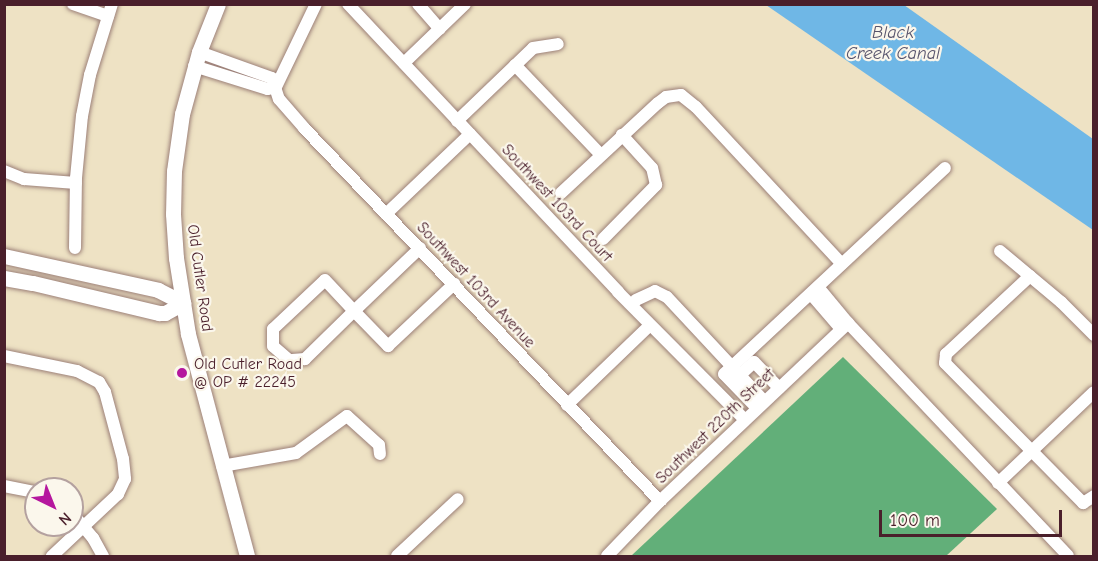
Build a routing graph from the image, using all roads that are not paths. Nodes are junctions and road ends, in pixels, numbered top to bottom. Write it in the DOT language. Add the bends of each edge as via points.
graph roads {
  1 [pos="73,4"];
  2 [pos="218,4"];
  3 [pos="316,4"];
  4 [pos="348,4"];
  5 [pos="418,4"];
  6 [pos="465,4"];
  7 [pos="110,10"];
  8 [pos="440,29"];
  9 [pos="558,44"];
  10 [pos="197,59"];
  11 [pos="404,63"];
  12 [pos="515,65"];
  13 [pos="276,87"];
  14 [pos="457,121"];
  15 [pos="470,134"];
  16 [pos="622,135"];
  17 [pos="601,155"];
  18 [pos="945,168"];
  19 [pos="4,171"];
  20 [pos="76,183"];
  21 [pos="561,193"];
  22 [pos="386,214"];
  23 [pos="603,239"];
  24 [pos="75,248"];
  25 [pos="420,248"];
  26 [pos="1000,251"];
  27 [pos="4,256"];
  28 [pos="842,264"];
  29 [pos="1030,276"];
  30 [pos="4,279"];
  31 [pos="454,284"];
  32 [pos="814,290"];
  33 [pos="636,300"];
  34 [pos="183,303"];
  35 [pos="354,311"];
  36 [pos="650,325"];
  37 [pos="844,326"];
  38 [pos="1094,335"];
  39 [pos="4,356"];
  40 [pos="732,372"];
  41 [pos="779,388"];
  42 [pos="1094,392"];
  43 [pos="567,405"];
  44 [pos="761,405"];
  45 [pos="745,420"];
  46 [pos="1032,451"];
  47 [pos="380,454"];
  48 [pos="222,466"];
  49 [pos="998,483"];
  50 [pos="4,486"];
  51 [pos="24,490"];
  52 [pos="1094,496"];
  53 [pos="458,499"];
  54 [pos="660,501"];
  55 [pos="84,527"];
  56 [pos="73,537"];
  57 [pos="52,556"];
  58 [pos="103,556"];
  59 [pos="247,556"];
  60 [pos="397,556"];
  61 [pos="607,556"];
  62 [pos="1068,556"];
  1 -- 7 [label="street"];
  2 -- 10 [label="street, Old Cutler Road"];
  3 -- 13 [label="street"];
  4 -- 11 [label="street, Southwest 103rd Court"];
  5 -- 8 [label="street"];
  6 -- 8 [label="street"];
  7 -- 20 [label="street" via="86,91"];
  8 -- 11 [label="street"];
  9 -- 12 [label="street" via="533,48"];
  10 -- 13 [label="street, Southwest 103rd Avenue" via="272,78"];
  10 -- 34 [label="street, Old Cutler Road" via="182,114 174,171 175,241"];
  11 -- 14 [label="street, Southwest 103rd Court"];
  12 -- 14 [label="street"];
  12 -- 17 [label="street"];
  13 -- 22 [label="street, Southwest 103rd Avenue" via="279,99"];
  14 -- 15 [label="street, Southwest 103rd Court"];
  15 -- 22 [label="street"];
  15 -- 36 [label="street, Southwest 103rd Court"];
  16 -- 17 [label="street"];
  16 -- 23 [label="street" via="652,168 656,185"];
  16 -- 28 [label="street" via="666,97 681,96 696,107"];
  17 -- 21 [label="street"];
  18 -- 28 [label="street"];
  19 -- 20 [label="street" via="24,179"];
  20 -- 24 [label="street"];
  22 -- 25 [label="street, Southwest 103rd Avenue"];
  25 -- 31 [label="street, Southwest 103rd Avenue"];
  25 -- 35 [label="street"];
  26 -- 29 [label="street"];
  27 -- 34 [label="street" via="158,290"];
  28 -- 32 [label="street"];
  29 -- 38 [label="street"];
  29 -- 46 [label="street" via="946,354 945,363"];
  30 -- 34 [label="street" via="159,313"];
  31 -- 35 [label="street" via="388,346"];
  31 -- 43 [label="street, Southwest 103rd Avenue"];
  32 -- 37 [label="street"];
  32 -- 40 [label="street"];
  33 -- 40 [label="street" via="648,292 662,293"];
  34 -- 48 [label="street, Old Cutler Road"];
  35 -- 35 [label="street" via="300,362 289,360 273,346 273,329 325,280"];
  36 -- 43 [label="street"];
  36 -- 45 [label="street, Southwest 103rd Court"];
  37 -- 41 [label="street, Southwest 220th Street"];
  37 -- 49 [label="street"];
  39 -- 55 [label="street" via="77,371 91,376 103,387 125,479 113,500"];
  40 -- 41 [label="street" via="754,362"];
  40 -- 44 [label="street"];
  41 -- 44 [label="street, Southwest 220th Street"];
  42 -- 46 [label="street"];
  43 -- 54 [label="street, Southwest 103rd Avenue"];
  44 -- 45 [label="street, Southwest 220th Street"];
  45 -- 54 [label="street, Southwest 220th Street"];
  46 -- 49 [label="street"];
  46 -- 52 [label="street" via="1083,503"];
  47 -- 48 [label="street" via="379,445 347,416 296,453"];
  48 -- 59 [label="street, Old Cutler Road"];
  49 -- 62 [label="street"];
  50 -- 51 [label="street"];
  53 -- 60 [label="street"];
  54 -- 61 [label="street, Southwest 220th Street"];
  55 -- 58 [label="street"];
  56 -- 57 [label="street"];
}
